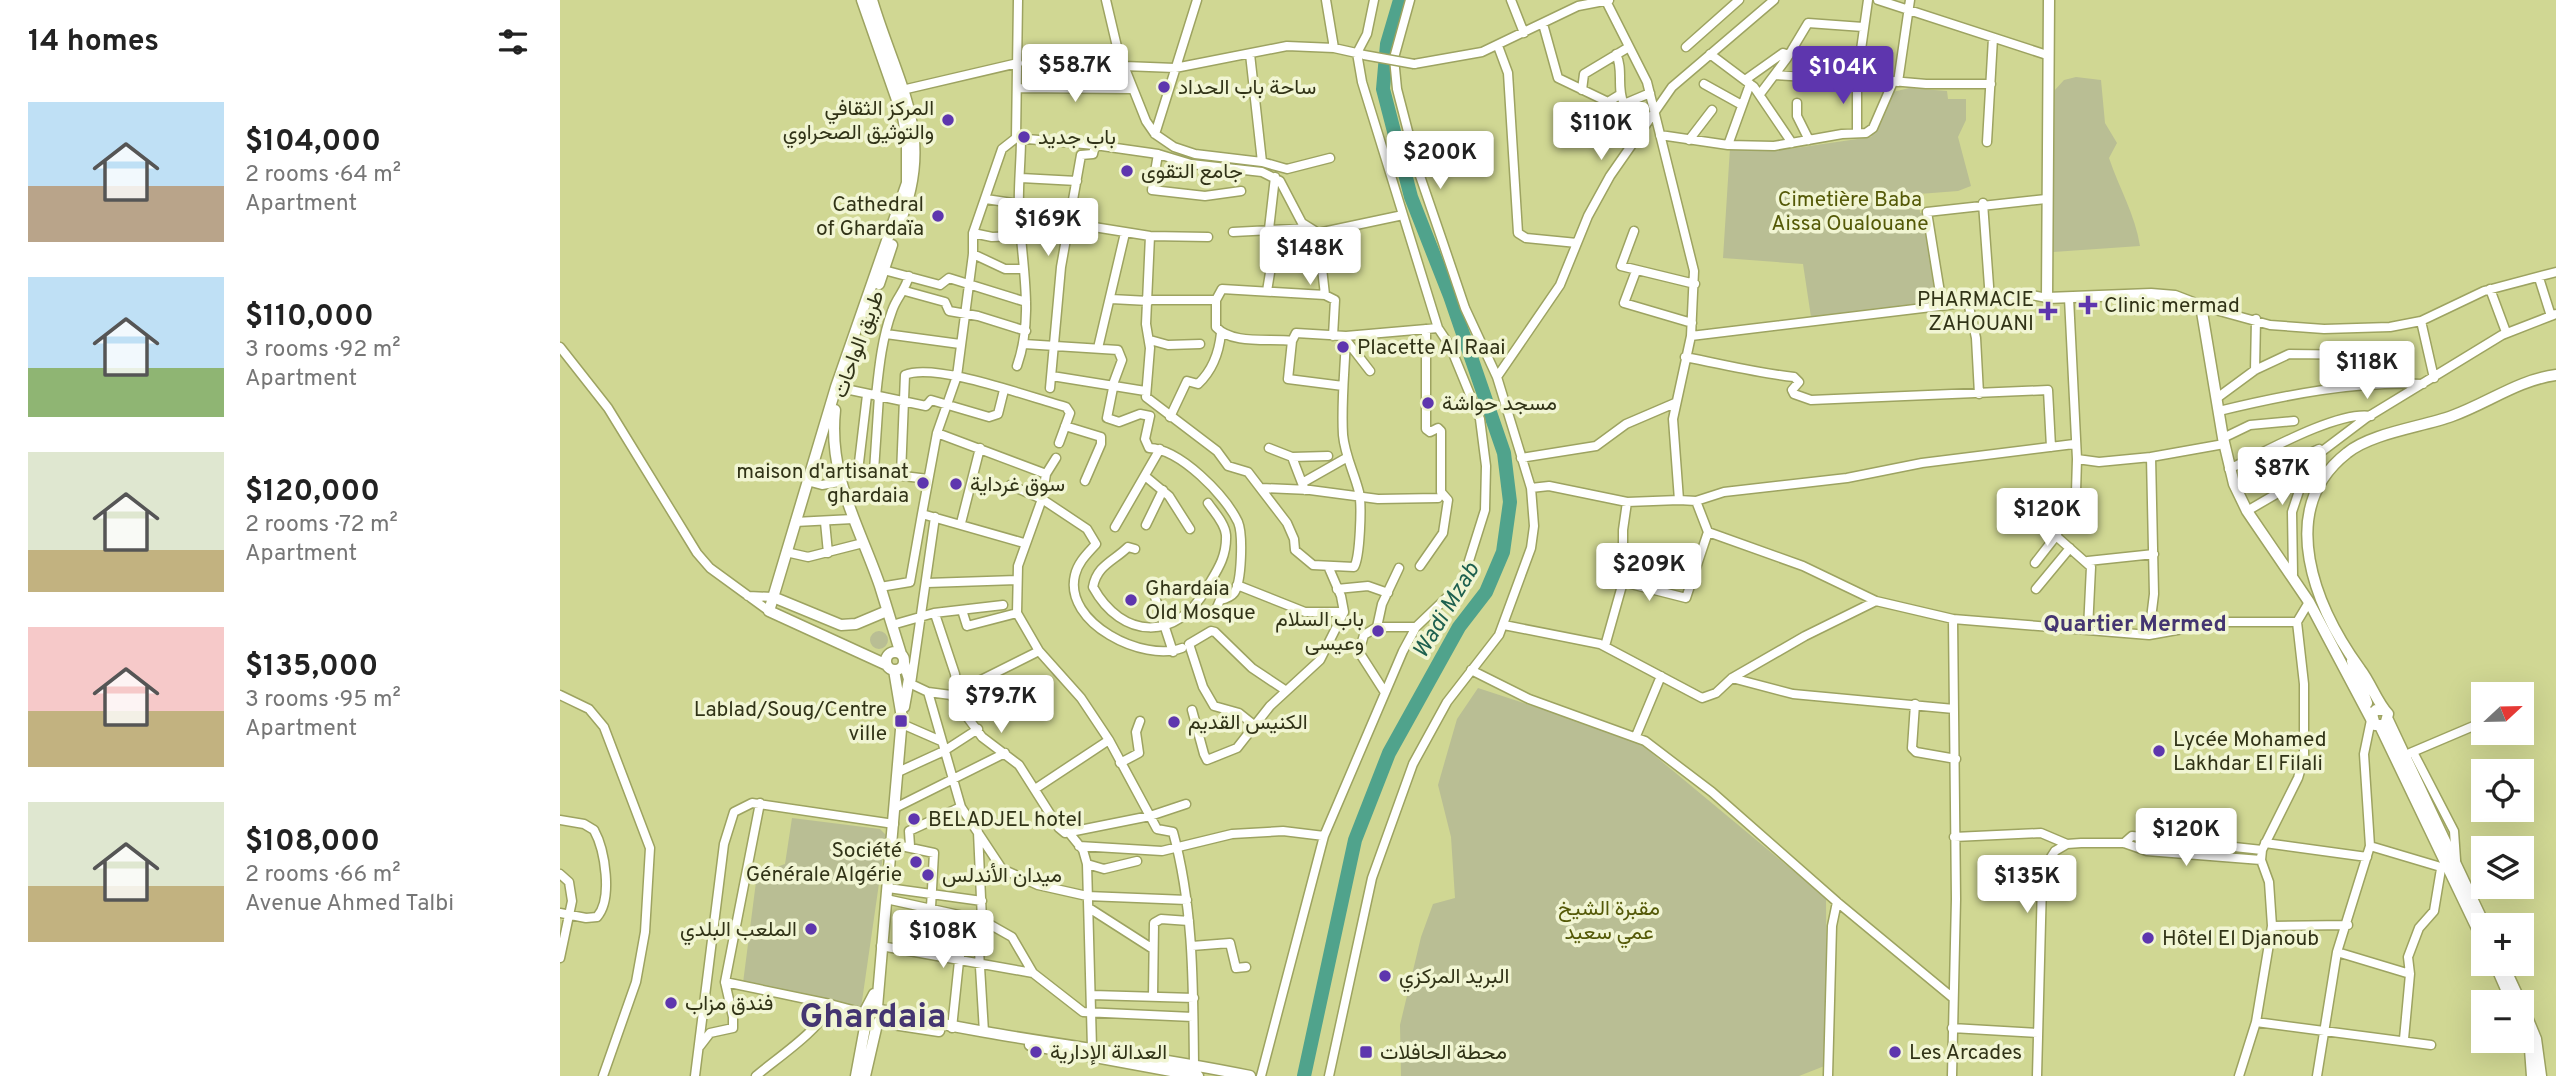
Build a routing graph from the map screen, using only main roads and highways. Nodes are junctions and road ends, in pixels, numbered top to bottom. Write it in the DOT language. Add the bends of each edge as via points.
graph roads {
  1 [pos="862,0"];
  2 [pos="875,0"];
  3 [pos="2049,0"];
  4 [pos="899,91"];
  5 [pos="2556,375"];
  6 [pos="838,388"];
  7 [pos="773,597"];
  8 [pos="887,611"];
  9 [pos="903,659"];
  10 [pos="916,661"];
  11 [pos="890,667"];
  12 [pos="2378,719"];
  13 [pos="902,721"];
  14 [pos="2448,866"];
  15 [pos="2477,913"];
  16 [pos="2471,915"];
  17 [pos="871,1012"];
  18 [pos="878,1023"];
  19 [pos="2534,1034"];
  20 [pos="2530,1053"];
  21 [pos="1194,1073"];
  22 [pos="856,1076"];
  23 [pos="865,1076"];
  24 [pos="1250,1076"];
  25 [pos="2532,1076"];
  26 [pos="2541,1076"];
  1 -- 4 [label="main road, طريق الواحات"];
  2 -- 4 [label="main road, طريق الواحات"];
  3 -- 12 [label="main road" via="2047,298 2151,294 2175,296 2201,306 2235,487 2293,574"];
  4 -- 6 [label="main road, طريق الواحات" via="912,164"];
  5 -- 12 [label="main road" via="2531,380 2431,424 2361,444 2346,453 2309,509 2306,545 2318,589"];
  6 -- 7 [label="main road, طريق الواحات"];
  6 -- 8 [label="main road, طريق الواحات" via="834,419 839,482"];
  7 -- 8 [label="main road" via="841,625"];
  7 -- 11 [label="main road, طريق الواحات" via="769,611"];
  8 -- 9 [label="main road, طريق الواحات"];
  9 -- 10 [label="main road"];
  9 -- 11 [label="main road"];
  9 -- 11 [label="main road" via="888,654"];
  9 -- 13 [label="main road" via="910,684"];
  11 -- 13 [label="main road"];
  12 -- 14 [label="main road"];
  12 -- 14 [label="main road" via="2409,754"];
  13 -- 17 [label="main road" via="887,899"];
  14 -- 15 [label="main road"];
  14 -- 16 [label="main road"];
  17 -- 18 [label="main road"];
  17 -- 21 [label="main road" via="1092,1048"];
  17 -- 22 [label="main road"];
  18 -- 21 [label="main road"];
  18 -- 23 [label="main road"];
  19 -- 26 [label="main road"];
  20 -- 25 [label="main road"];
  21 -- 24 [label="main road"];
}
